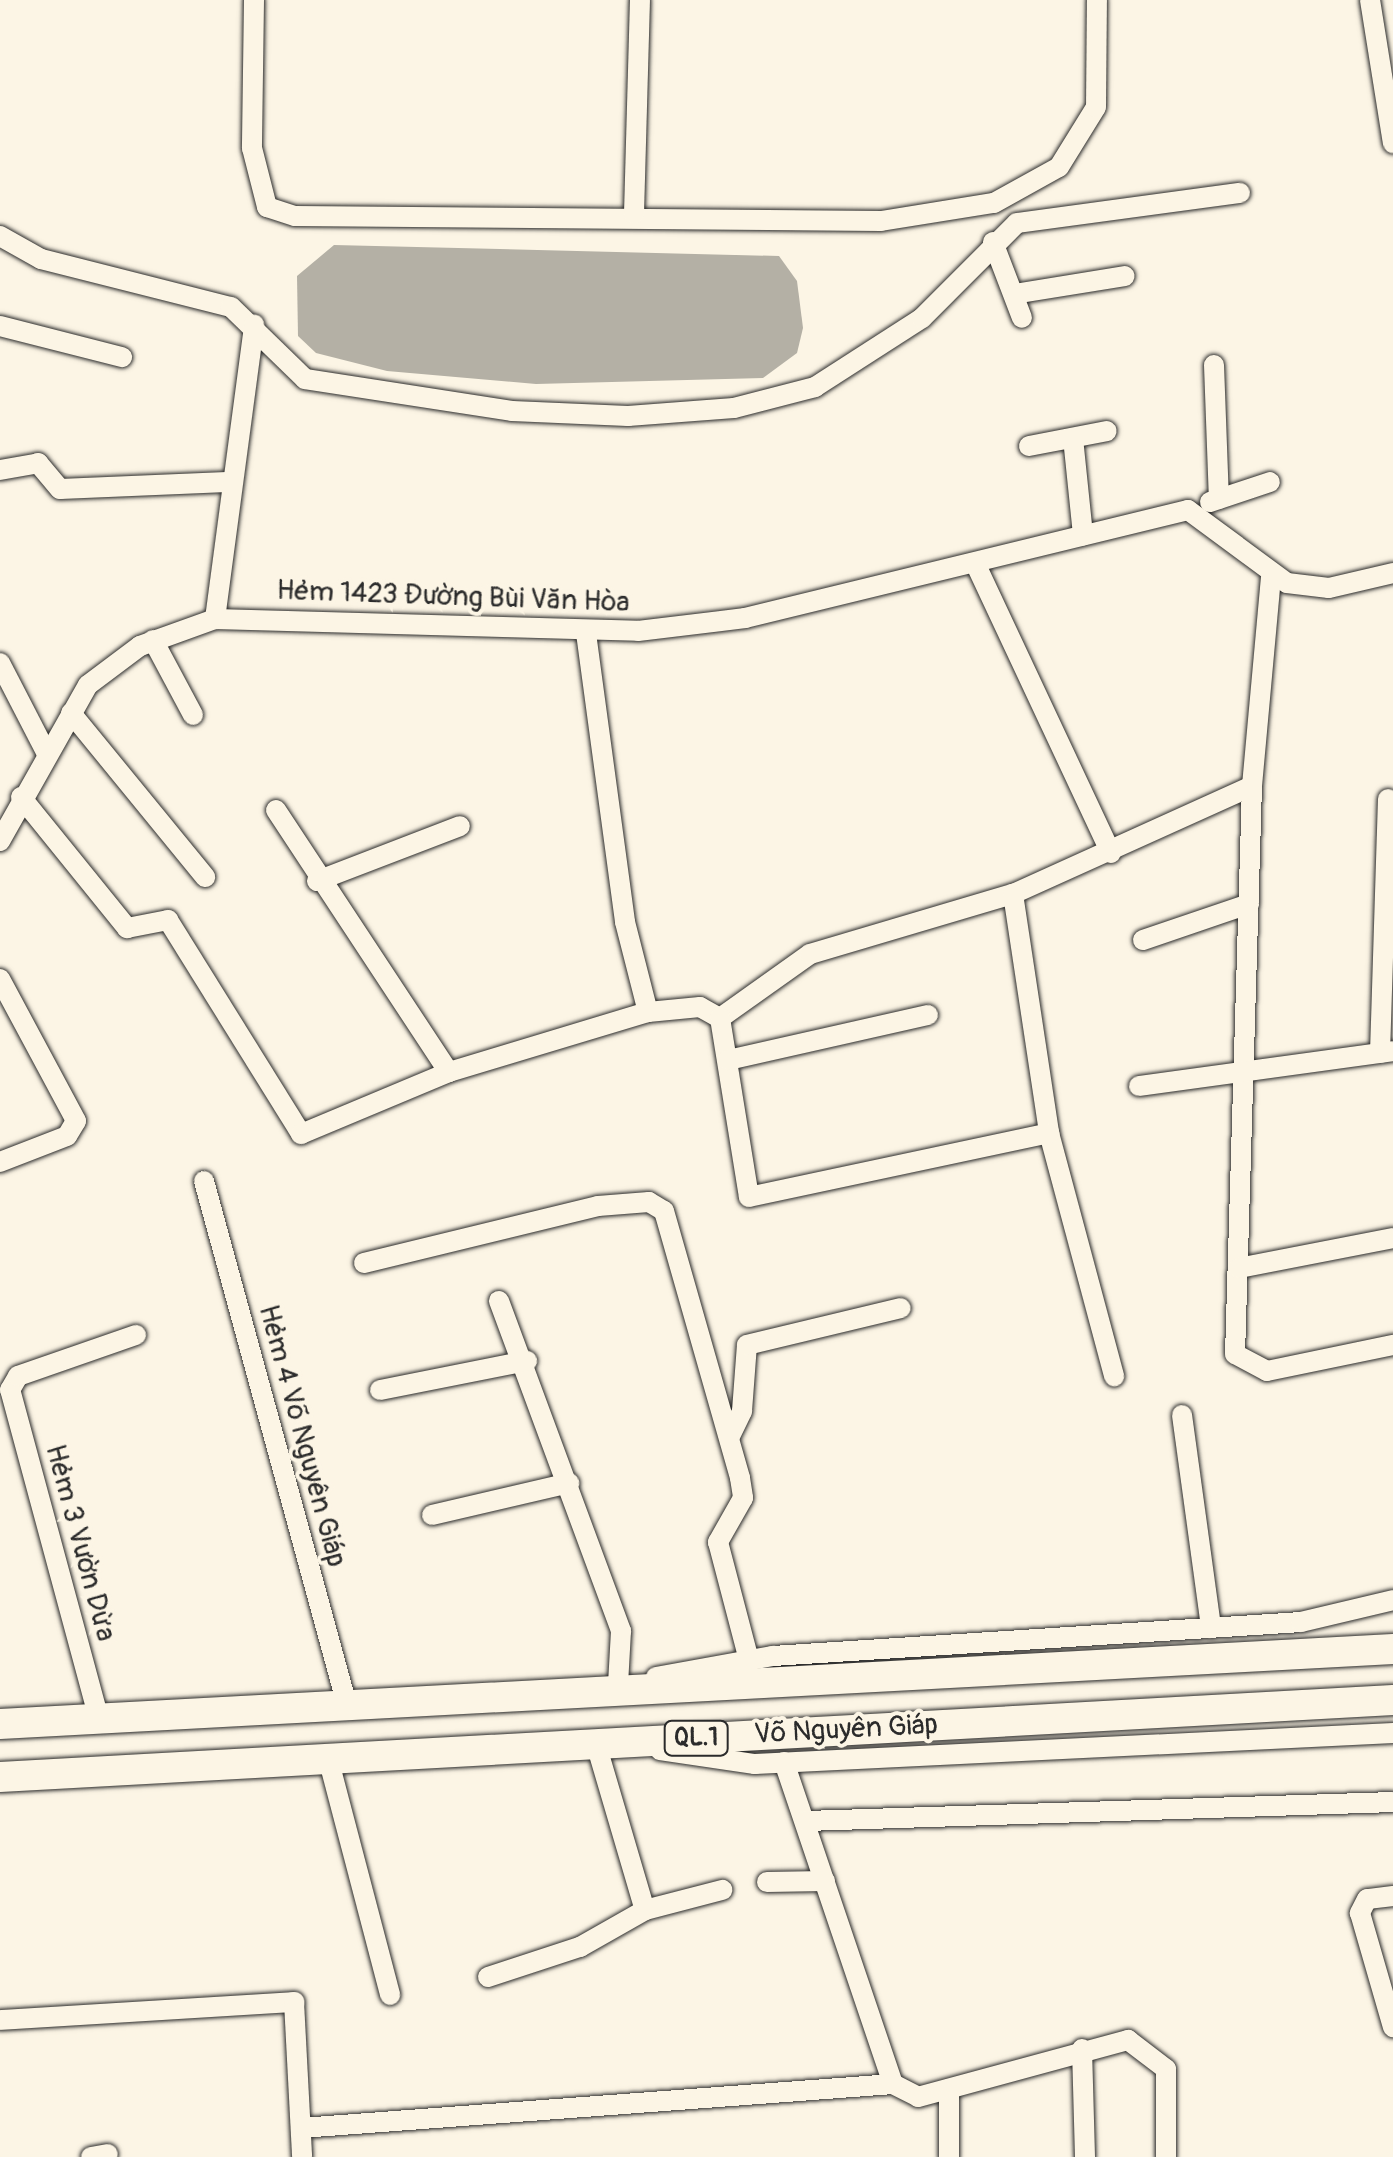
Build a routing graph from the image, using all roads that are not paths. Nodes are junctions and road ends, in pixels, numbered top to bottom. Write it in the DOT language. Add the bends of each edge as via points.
graph roads {
  1 [pos="254,0"];
  2 [pos="640,0"];
  3 [pos="1097,0"];
  4 [pos="1370,0"];
  5 [pos="1393,143"];
  6 [pos="1240,193"];
  7 [pos="634,214"];
  8 [pos="0,236"];
  9 [pos="992,242"];
  10 [pos="1125,276"];
  11 [pos="1014,294"];
  12 [pos="1022,318"];
  13 [pos="0,326"];
  14 [pos="254,326"];
  15 [pos="122,357"];
  16 [pos="1214,364"];
  17 [pos="1106,432"];
  18 [pos="1073,438"];
  19 [pos="1030,446"];
  20 [pos="0,470"];
  21 [pos="228,482"];
  22 [pos="1270,482"];
  23 [pos="1220,499"];
  24 [pos="1188,510"];
  25 [pos="1083,535"];
  26 [pos="976,564"];
  27 [pos="1393,573"];
  28 [pos="1271,576"];
  29 [pos="216,619"];
  30 [pos="586,633"];
  31 [pos="153,640"];
  32 [pos="0,663"];
  33 [pos="71,713"];
  34 [pos="193,715"];
  35 [pos="46,754"];
  36 [pos="1252,786"];
  37 [pos="20,798"];
  38 [pos="1388,798"];
  39 [pos="276,810"];
  40 [pos="460,826"];
  41 [pos="0,841"];
  42 [pos="1111,854"];
  43 [pos="205,877"];
  44 [pos="317,881"];
  45 [pos="1013,894"];
  46 [pos="1249,904"];
  47 [pos="1142,940"];
  48 [pos="0,979"];
  49 [pos="648,1012"];
  50 [pos="928,1015"];
  51 [pos="720,1018"];
  52 [pos="1386,1052"];
  53 [pos="728,1060"];
  54 [pos="449,1072"];
  55 [pos="1245,1072"];
  56 [pos="1139,1086"];
  57 [pos="1050,1132"];
  58 [pos="0,1162"];
  59 [pos="204,1181"];
  60 [pos="1393,1238"];
  61 [pos="364,1263"];
  62 [pos="1239,1268"];
  63 [pos="498,1301"];
  64 [pos="901,1308"];
  65 [pos="136,1336"];
  66 [pos="1393,1345"];
  67 [pos="527,1361"];
  68 [pos="1114,1376"];
  69 [pos="380,1390"];
  70 [pos="1182,1415"];
  71 [pos="730,1436"];
  72 [pos="569,1483"];
  73 [pos="432,1515"];
  74 [pos="1393,1600"];
  75 [pos="1210,1628"];
  76 [pos="1393,1648"];
  77 [pos="750,1660"];
  78 [pos="618,1684"];
  79 [pos="568,1693"];
  80 [pos="1393,1700"];
  81 [pos="347,1705"];
  82 [pos="99,1719"];
  83 [pos="0,1724"];
  84 [pos="1393,1733"];
  85 [pos="602,1743"];
  86 [pos="328,1758"];
  87 [pos="784,1762"];
  88 [pos="0,1776"];
  89 [pos="1393,1802"];
  90 [pos="806,1821"];
  91 [pos="825,1881"];
  92 [pos="767,1882"];
  93 [pos="722,1890"];
  94 [pos="1393,1896"];
  95 [pos="646,1910"];
  96 [pos="488,1977"];
  97 [pos="390,1995"];
  98 [pos="0,2020"];
  99 [pos="1393,2027"];
  100 [pos="1082,2049"];
  101 [pos="893,2084"];
  102 [pos="948,2089"];
  103 [pos="301,2128"];
  104 [pos="302,2157"];
  105 [pos="949,2157"];
  106 [pos="1084,2157"];
  107 [pos="1166,2157"];
  1 -- 7 [label="street" via="252,148 268,208 295,216"];
  2 -- 7 [label="street"];
  3 -- 7 [label="street" via="1096,107 1084,136 1031,188 881,221"];
  4 -- 5 [label="street"];
  6 -- 9 [label="street" via="1017,224"];
  8 -- 14 [label="street" via="41,259 231,307"];
  9 -- 11 [label="street"];
  9 -- 14 [label="street" via="935,306 866,360 815,387 734,408 609,415 363,393 304,378"];
  10 -- 11 [label="street"];
  11 -- 12 [label="street"];
  13 -- 15 [label="street"];
  14 -- 21 [label="street"];
  16 -- 23 [label="street"];
  17 -- 18 [label="street"];
  18 -- 19 [label="street"];
  18 -- 25 [label="street"];
  20 -- 21 [label="street" via="38,463 60,488"];
  21 -- 29 [label="street"];
  22 -- 23 [label="street, Hẻm 1423 Đường Bùi Văn Hòa"];
  23 -- 24 [label="street, Hẻm 1423 Đường Bùi Văn Hòa"];
  24 -- 25 [label="street, Hẻm 1423 Đường Bùi Văn Hòa"];
  24 -- 28 [label="street" via="1223,528"];
  25 -- 26 [label="street, Hẻm 1423 Đường Bùi Văn Hòa"];
  26 -- 30 [label="street, Hẻm 1423 Đường Bùi Văn Hòa" via="745,618"];
  26 -- 42 [label="street"];
  27 -- 28 [label="street" via="1329,588"];
  28 -- 36 [label="street"];
  29 -- 30 [label="street, Hẻm 1423 Đường Bùi Văn Hòa"];
  29 -- 31 [label="street, Hẻm 1423 Đường Bùi Văn Hòa"];
  30 -- 49 [label="street" via="625,922"];
  31 -- 33 [label="street, Hẻm 1423 Đường Bùi Văn Hòa" via="107,667"];
  31 -- 34 [label="street"];
  32 -- 35 [label="street"];
  33 -- 35 [label="street, Hẻm 1423 Đường Bùi Văn Hòa"];
  33 -- 43 [label="street"];
  35 -- 37 [label="street, Hẻm 1423 Đường Bùi Văn Hòa"];
  36 -- 42 [label="street"];
  36 -- 46 [label="street"];
  37 -- 41 [label="street, Hẻm 1423 Đường Bùi Văn Hòa"];
  37 -- 54 [label="street" via="128,928 168,920 301,1134"];
  38 -- 52 [label="street"];
  39 -- 44 [label="street"];
  40 -- 44 [label="street"];
  42 -- 45 [label="street"];
  44 -- 54 [label="street"];
  45 -- 51 [label="street" via="810,954"];
  45 -- 57 [label="street"];
  46 -- 47 [label="street"];
  46 -- 55 [label="street"];
  48 -- 58 [label="street" via="76,1121 67,1136"];
  49 -- 51 [label="street" via="700,1007"];
  49 -- 54 [label="street"];
  50 -- 53 [label="street"];
  51 -- 53 [label="street"];
  52 -- 55 [label="street"];
  53 -- 57 [label="street" via="748,1197"];
  55 -- 56 [label="street"];
  55 -- 62 [label="street"];
  57 -- 68 [label="street"];
  59 -- 81 [label="street, Hẻm 4 Võ Nguyên Giáp"];
  60 -- 62 [label="street"];
  61 -- 71 [label="street" via="598,1206 649,1202 664,1211"];
  62 -- 66 [label="street" via="1234,1354 1248,1368"];
  63 -- 67 [label="street"];
  64 -- 71 [label="street" via="747,1345 742,1412"];
  65 -- 82 [label="street, Hẻm 3 Vườn Dừa" via="12,1382"];
  67 -- 69 [label="street"];
  67 -- 72 [label="street"];
  70 -- 75 [label="street"];
  71 -- 77 [label="street" via="743,1498 718,1542"];
  72 -- 73 [label="street"];
  72 -- 78 [label="street" via="621,1631"];
  74 -- 75 [label="street" via="1301,1622"];
  75 -- 77 [label="street"];
  76 -- 79 [label="highway, Võ Nguyên Giáp / QL.1"];
  77 -- 78 [label="street"];
  78 -- 79 [label="street"];
  79 -- 81 [label="highway, Võ Nguyên Giáp / QL.1"];
  80 -- 85 [label="highway, Võ Nguyên Giáp / QL.1"];
  81 -- 82 [label="highway, Võ Nguyên Giáp / QL.1"];
  82 -- 83 [label="highway, Võ Nguyên Giáp / QL.1"];
  84 -- 87 [label="street"];
  85 -- 86 [label="highway, Võ Nguyên Giáp / QL.1"];
  85 -- 87 [label="street"];
  85 -- 95 [label="street"];
  86 -- 88 [label="highway, Võ Nguyên Giáp / QL.1"];
  86 -- 97 [label="street"];
  87 -- 90 [label="street"];
  89 -- 90 [label="street"];
  90 -- 91 [label="street"];
  91 -- 92 [label="street"];
  91 -- 101 [label="street"];
  93 -- 95 [label="street"];
  94 -- 99 [label="street" via="1367,1899 1360,1913"];
  95 -- 96 [label="street" via="580,1946"];
  98 -- 103 [label="street" via="294,2002"];
  100 -- 102 [label="street"];
  100 -- 106 [label="street"];
  100 -- 107 [label="street" via="1128,2040 1166,2069"];
  101 -- 102 [label="street" via="918,2097"];
  101 -- 103 [label="street"];
  102 -- 105 [label="street"];
  103 -- 104 [label="street"];
}
